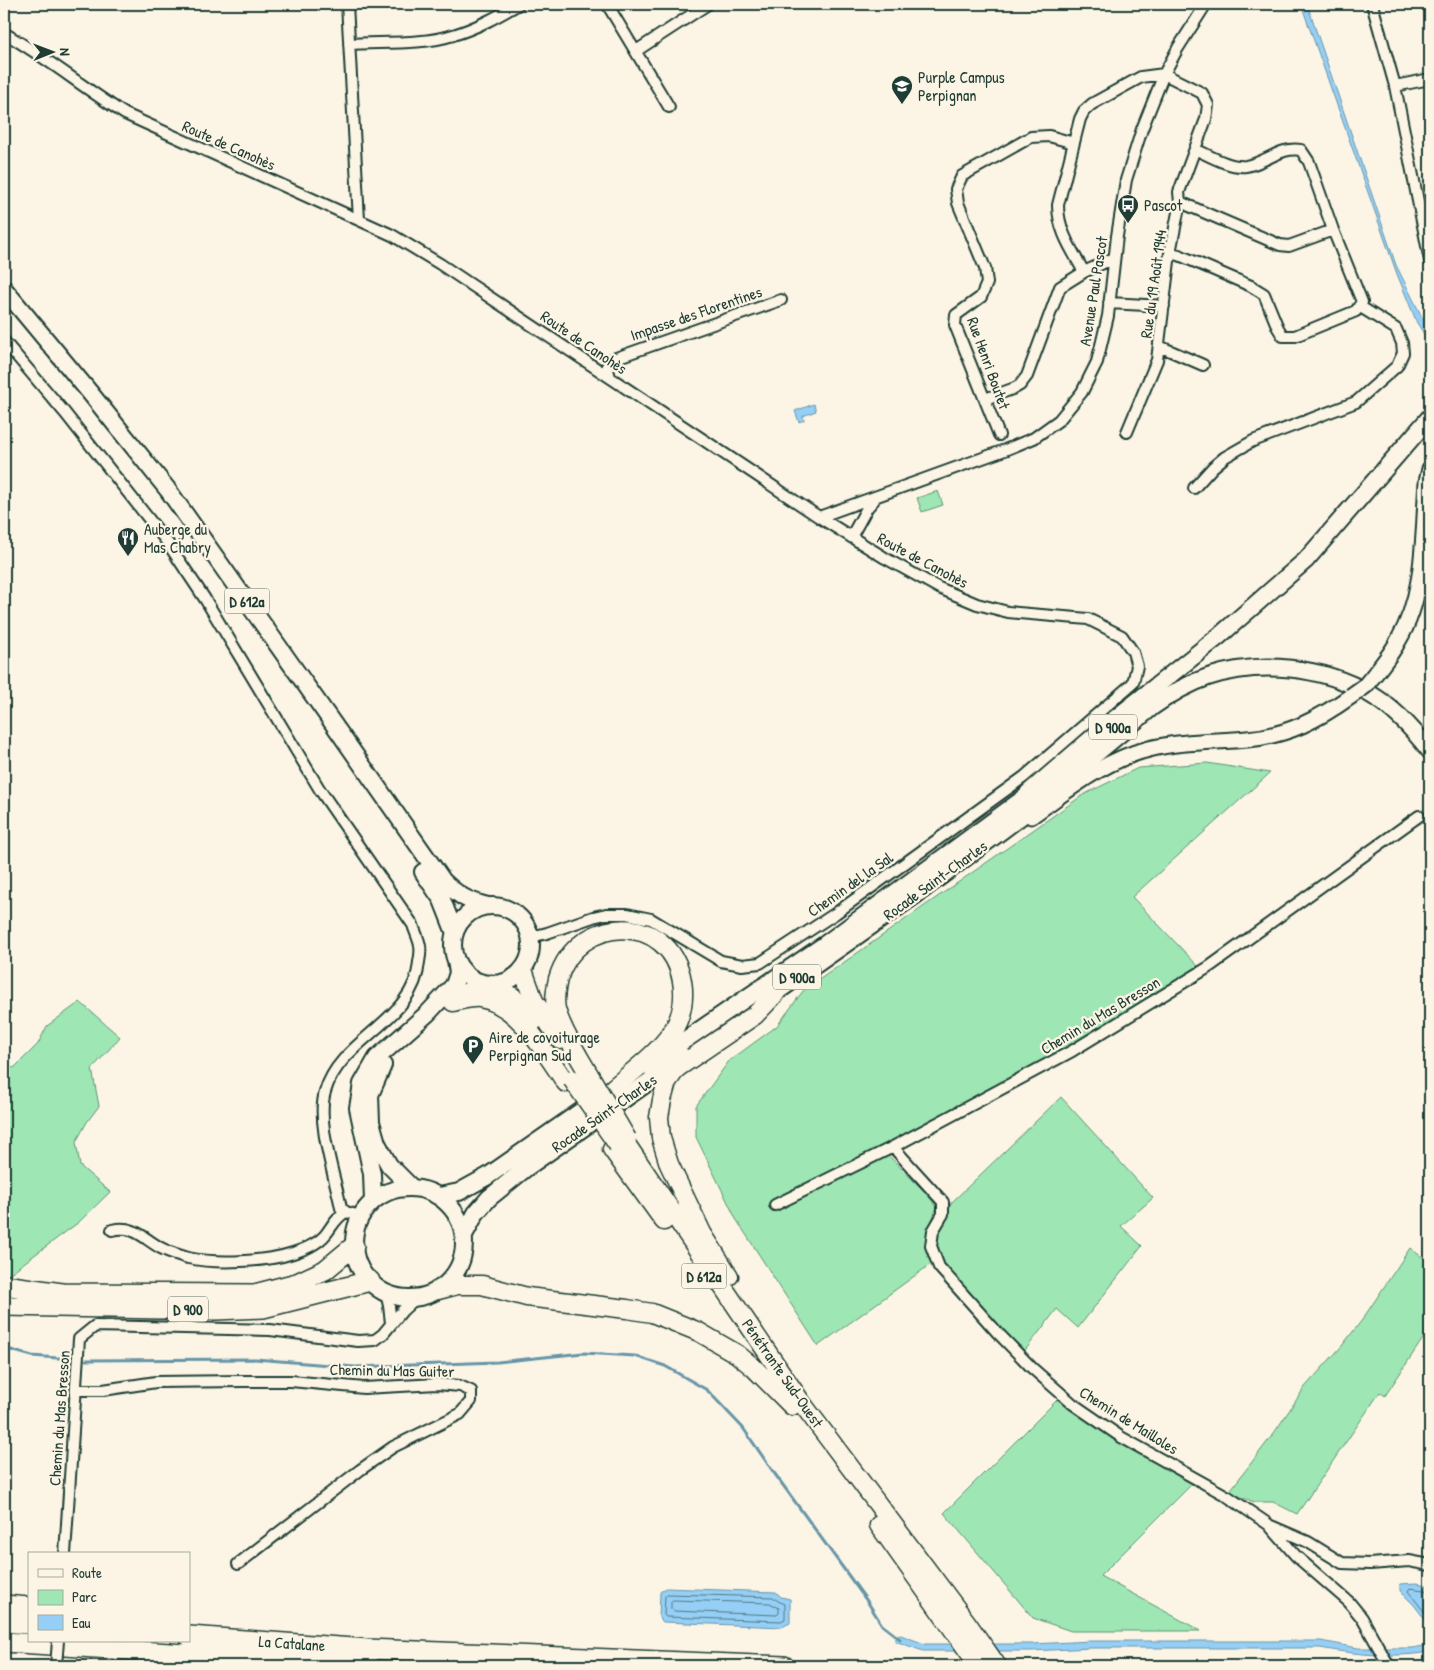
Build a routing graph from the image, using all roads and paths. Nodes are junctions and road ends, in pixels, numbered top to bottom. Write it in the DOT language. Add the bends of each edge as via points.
graph roads {
  1 [pos="347,4"];
  2 [pos="519,4"];
  3 [pos="608,4"];
  4 [pos="708,4"];
  5 [pos="1206,4"];
  6 [pos="1372,4"];
  7 [pos="4,32"];
  8 [pos="349,44"];
  9 [pos="636,51"];
  10 [pos="1164,74"];
  11 [pos="1430,79"];
  12 [pos="1395,86"];
  13 [pos="669,107"];
  14 [pos="1074,143"];
  15 [pos="1195,149"];
  16 [pos="1180,202"];
  17 [pos="359,220"];
  18 [pos="1333,230"];
  19 [pos="1170,254"];
  20 [pos="1114,258"];
  21 [pos="1430,261"];
  22 [pos="1084,272"];
  23 [pos="4,290"];
  24 [pos="781,300"];
  25 [pos="1109,302"];
  26 [pos="4,306"];
  27 [pos="1164,306"];
  28 [pos="1359,306"];
  29 [pos="4,341"];
  30 [pos="1160,346"];
  31 [pos="1204,365"];
  32 [pos="610,377"];
  33 [pos="985,399"];
  34 [pos="1430,417"];
  35 [pos="1126,432"];
  36 [pos="999,435"];
  37 [pos="1430,469"];
  38 [pos="1194,488"];
  39 [pos="877,497"];
  40 [pos="819,517"];
  41 [pos="852,537"];
  42 [pos="1137,666"];
  43 [pos="1430,736"];
  44 [pos="1430,751"];
  45 [pos="1419,816"];
  46 [pos="989,825"];
  47 [pos="917,894"];
  48 [pos="488,906"];
  49 [pos="455,933"];
  50 [pos="531,936"];
  51 [pos="456,960"];
  52 [pos="523,970"];
  53 [pos="486,983"];
  54 [pos="776,992"];
  55 [pos="453,1002"];
  56 [pos="573,1078"];
  57 [pos="612,1089"];
  58 [pos="620,1143"];
  59 [pos="893,1147"];
  60 [pos="411,1187"];
  61 [pos="439,1196"];
  62 [pos="373,1201"];
  63 [pos="775,1205"];
  64 [pos="353,1214"];
  65 [pos="112,1230"];
  66 [pos="464,1235"];
  67 [pos="354,1246"];
  68 [pos="370,1281"];
  69 [pos="4,1285"];
  70 [pos="438,1290"];
  71 [pos="386,1293"];
  72 [pos="417,1298"];
  73 [pos="4,1306"];
  74 [pos="391,1323"];
  75 [pos="76,1390"];
  76 [pos="796,1404"];
  77 [pos="1268,1524"];
  78 [pos="65,1552"];
  79 [pos="238,1564"];
  80 [pos="1430,1565"];
  81 [pos="4,1605"];
  82 [pos="28,1607"];
  83 [pos="4,1622"];
  84 [pos="190,1623"];
  85 [pos="28,1624"];
  86 [pos="190,1636"];
  87 [pos="260,1641"];
  88 [pos="4,1642"];
  89 [pos="58,1642"];
  90 [pos="56,1666"];
  91 [pos="370,1666"];
  92 [pos="784,1666"];
  93 [pos="979,1666"];
  94 [pos="997,1666"];
  95 [pos="1389,1666"];
  1 -- 8 [label="street"];
  2 -- 8 [label="street" via="484,24 452,36"];
  3 -- 9 [label="street"];
  4 -- 9 [label="street"];
  5 -- 10 [label="street, Avenue Paul Pascot"];
  6 -- 12 [label="street"];
  7 -- 17 [label="street, Route de Canohès" via="125,114"];
  8 -- 17 [label="street"];
  9 -- 13 [label="street"];
  10 -- 14 [label="street" via="1141,77 1092,104 1084,111"];
  10 -- 15 [label="street, Rue du 19 Août 1944" via="1202,93 1208,105"];
  10 -- 20 [label="street, Avenue Paul Pascot" via="1126,180"];
  11 -- 12 [label="street"];
  12 -- 21 [label="street"];
  14 -- 22 [label="street" via="1058,205 1058,218"];
  14 -- 33 [label="street, Rue Henri Boutet" via="1049,136 1031,137 962,176 956,189 987,283 981,298 956,315 955,325"];
  15 -- 16 [label="street, Rue du 19 Août 1944" via="1179,192"];
  15 -- 18 [label="street" via="1230,164 1246,166 1292,148 1301,150 1309,162"];
  16 -- 18 [label="street" via="1280,245 1290,246"];
  16 -- 19 [label="street, Rue du 19 Août 1944"];
  17 -- 32 [label="street, Route de Canohès" via="392,234 440,264"];
  18 -- 28 [label="street" via="1362,302"];
  19 -- 27 [label="street, Rue du 19 Août 1944"];
  19 -- 28 [label="street" via="1179,255 1264,294 1283,336 1304,333 1356,311"];
  20 -- 22 [label="street"];
  20 -- 25 [label="street, Avenue Paul Pascot"];
  22 -- 33 [label="street" via="1060,287 1027,376 1020,385"];
  23 -- 48 [label="main road, D 612a" via="168,490 443,881 457,895"];
  24 -- 32 [label="street, Impasse des Florentines" via="613,358 607,366"];
  25 -- 27 [label="street"];
  25 -- 39 [label="street, Avenue Paul Pascot" via="1097,362 1082,392 1059,420 1034,438"];
  26 -- 49 [label="main road, D 612a" via="160,496 442,900"];
  27 -- 30 [label="street, Rue du 19 Août 1944"];
  28 -- 38 [label="street" via="1396,329 1403,353 1397,366 1356,402 1253,440 1213,467"];
  29 -- 64 [label="street" via="166,542 320,790 413,925 420,947 419,969 413,986 400,1007 343,1060 325,1092 323,1118 341,1208"];
  30 -- 31 [label="street"];
  30 -- 35 [label="street, Rue du 19 Août 1944"];
  32 -- 40 [label="street, Route de Canohès"];
  33 -- 36 [label="street, Rue Henri Boutet"];
  34 -- 46 [label="main road" via="1306,560 1218,637"];
  37 -- 47 [label="main road, bridge" via="1421,572 1413,606 1399,641 1365,686 1326,714 1296,728 1249,739 1150,749 1102,767"];
  39 -- 40 [label="street, Avenue Paul Pascot"];
  39 -- 41 [label="street" via="866,508"];
  40 -- 41 [label="street, Route de Canohès"];
  41 -- 42 [label="street, Route de Canohès" via="939,588 976,604 1008,612 1088,619 1122,636 1133,652"];
  42 -- 50 [label="street, Chemin del la Sal" via="1133,683 1024,778 836,913 760,963 742,965 721,960 651,919 627,914 606,914"];
  43 -- 46 [label="main road, Rocade Saint-Charles / D 900a" via="1381,691 1354,676 1298,660 1239,660 1202,669 1145,699 1057,774"];
  44 -- 47 [label="main road, Rocade Saint-Charles / D 900a" via="1408,724 1386,705 1348,684 1321,674 1287,668 1224,672 1189,684 1152,708 1020,817"];
  45 -- 59 [label="street, Chemin du Mas Bresson" via="1208,967 1072,1051"];
  46 -- 57 [label="main road, Rocade Saint-Charles / D 900a" via="824,945"];
  47 -- 54 [label="main road, Rocade Saint-Charles / D 900a"];
  48 -- 49 [label="main road" via="468,915"];
  48 -- 50 [label="main road" via="515,914 527,926"];
  49 -- 51 [label="main road"];
  50 -- 52 [label="main road" via="532,948"];
  51 -- 53 [label="main road" via="470,977"];
  51 -- 62 [label="main road" via="458,973 454,985 377,1058 362,1084 358,1108 372,1174"];
  52 -- 53 [label="main road" via="509,981"];
  52 -- 56 [label="highway, D 612a" via="534,1001"];
  53 -- 55 [label="main road"];
  53 -- 56 [label="highway, D 612a" via="512,997 525,1010"];
  54 -- 66 [label="main road, Rocade Saint-Charles / D 900a" via="526,1168 489,1198"];
  54 -- 76 [label="highway, D 900a" via="755,1014 677,1068 667,1082 659,1117 669,1164 702,1233 791,1375"];
  55 -- 56 [label="highway" via="478,998 492,1000 526,1027"];
  55 -- 60 [label="main road" via="395,1052 382,1067 370,1095 371,1122 378,1143 389,1165"];
  56 -- 58 [label="highway, D 612a, bridge"];
  57 -- 58 [label="highway, bridge" via="673,1031 684,992 680,971 672,955 645,933 628,930 612,930 591,936 572,951 556,988 556,1009"];
  57 -- 61 [label="main road, Rocade Saint-Charles / D 900a" via="488,1176 458,1192"];
  58 -- 76 [label="highway, Pénétrante Sud-Ouest / D 612a" via="720,1300"];
  58 -- 76 [label="highway, Pénétrante Sud-Ouest / D 612a" via="642,1168"];
  59 -- 63 [label="street, Chemin du Mas Bresson"];
  59 -- 77 [label="street, Chemin de Mailloles" via="943,1202 943,1214 931,1246 939,1267 1032,1368 1073,1404 1121,1437 1227,1496"];
  60 -- 61 [label="main road"];
  60 -- 62 [label="main road" via="391,1190"];
  61 -- 66 [label="main road" via="460,1219"];
  62 -- 64 [label="main road"];
  64 -- 65 [label="street" via="339,1216 325,1235 311,1246 259,1259 218,1262 187,1258 160,1248 135,1231"];
  64 -- 67 [label="main road"];
  66 -- 70 [label="main road" via="464,1251 459,1266"];
  67 -- 68 [label="main road" via="356,1259"];
  67 -- 69 [label="highway, D 900" via="325,1270 297,1283 255,1294 62,1293"];
  68 -- 71 [label="main road"];
  68 -- 73 [label="highway, D 900" via="263,1308"];
  70 -- 72 [label="main road"];
  70 -- 76 [label="highway" via="457,1285 482,1285 527,1297 652,1314 699,1332 737,1354"];
  71 -- 72 [label="main road"];
  71 -- 74 [label="street"];
  72 -- 74 [label="street, Chemin du Mas Bresson"];
  74 -- 75 [label="street, Chemin du Mas Bresson" via="375,1340 358,1341 270,1330 95,1326 79,1339"];
  75 -- 78 [label="street, Chemin du Mas Bresson"];
  75 -- 79 [label="street, Chemin du Mas Guiter" via="103,1390 156,1382 291,1381 364,1388 437,1384 460,1386 471,1391 471,1401 460,1414 393,1448 360,1470"];
  76 -- 93 [label="highway, Pénétrante Sud-Ouest / D 612a"];
  76 -- 94 [label="highway, Pénétrante Sud-Ouest / D 612a" via="967,1622"];
  77 -- 80 [label="street" via="1308,1542 1342,1563 1409,1562"];
  77 -- 95 [label="street, Chemin de Mailloles" via="1296,1556 1349,1602 1376,1640"];
  81 -- 82 [label="highway"];
  83 -- 85 [label="highway"];
  84 -- 87 [label="highway" via="231,1629"];
  86 -- 87 [label="highway, La Catalane"];
  87 -- 92 [label="highway, La Catalane" via="368,1649"];
  88 -- 91 [label="highway, La Catalane"];
  89 -- 90 [label="street, bridge"];
}
